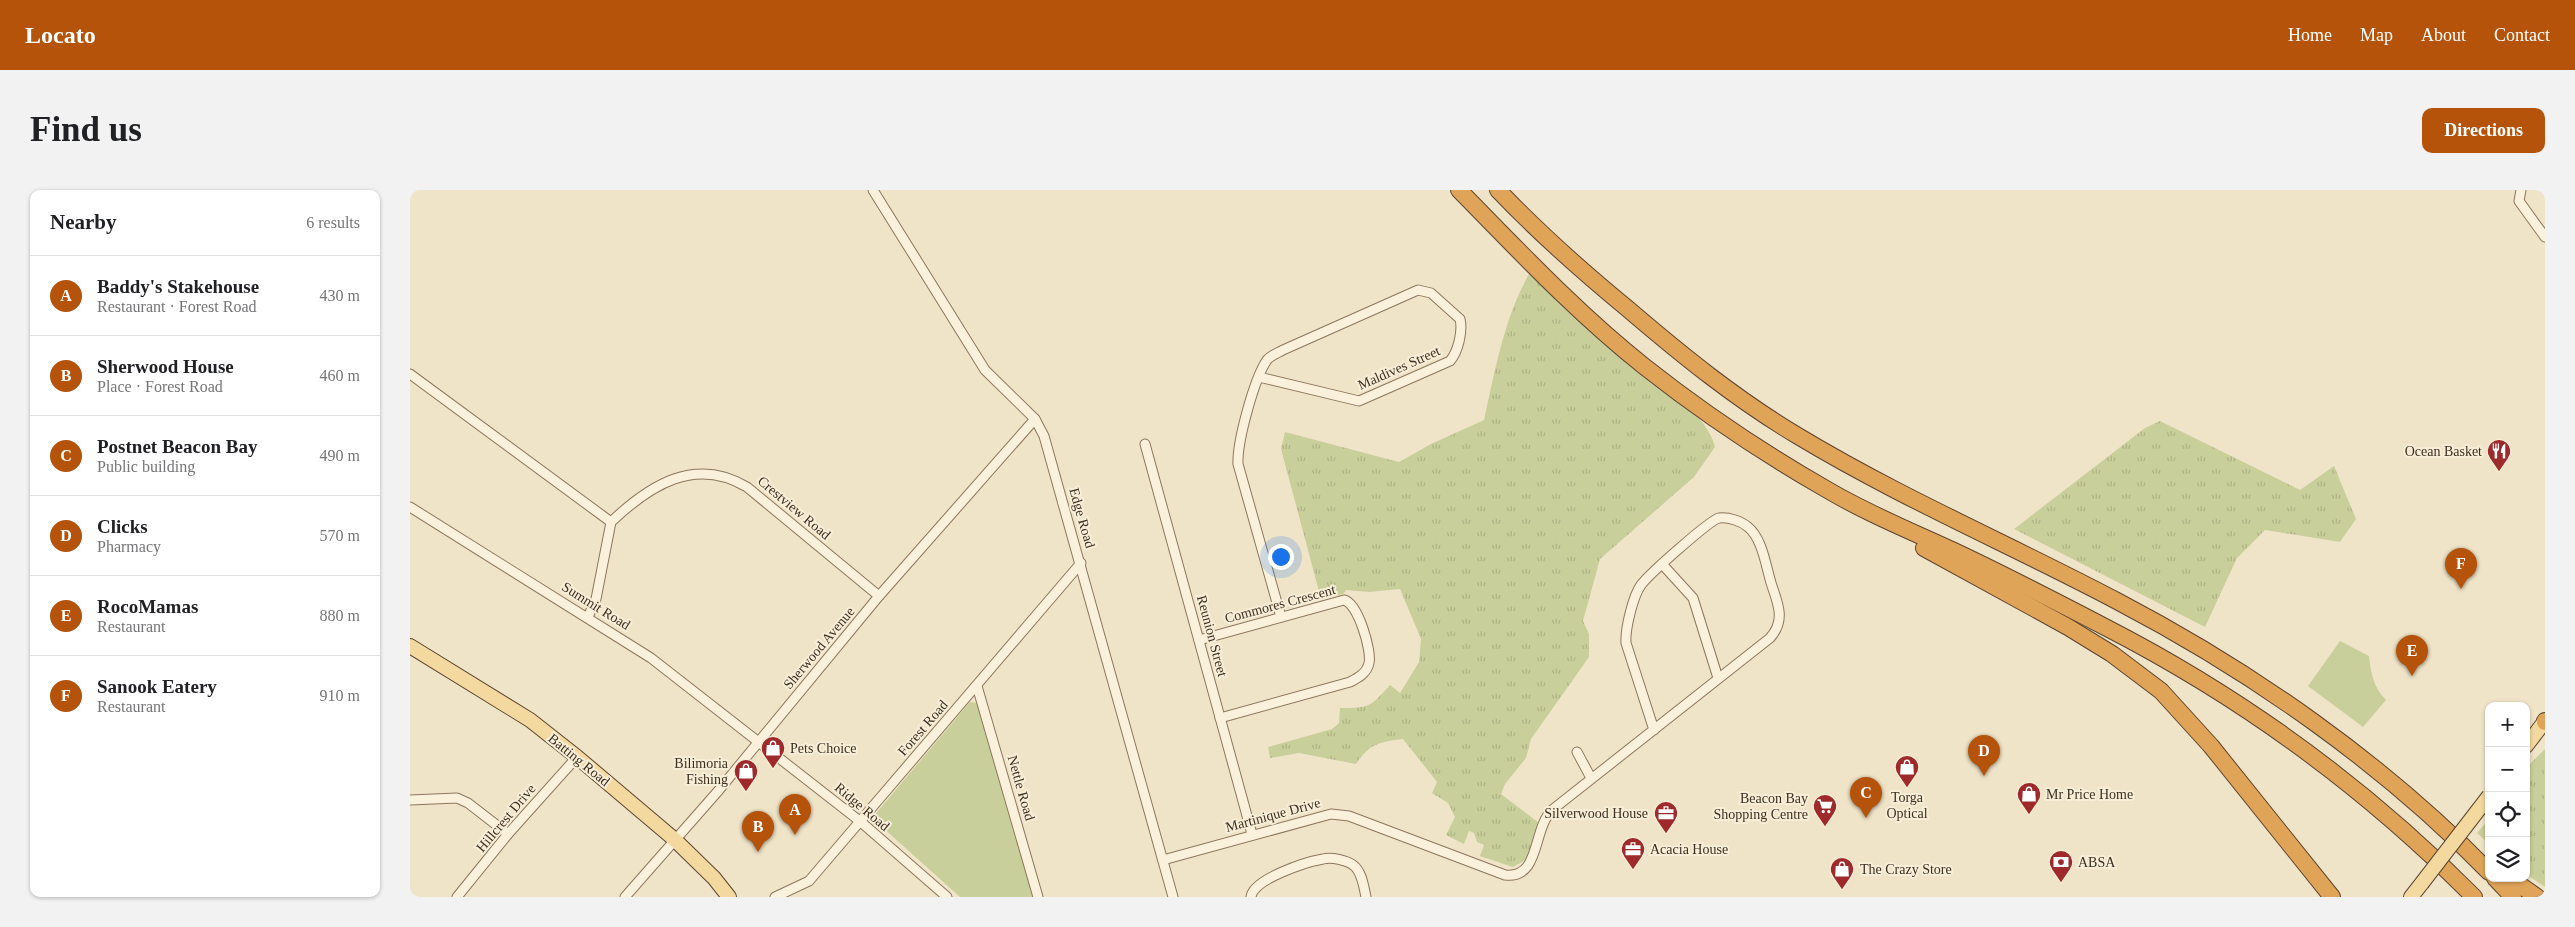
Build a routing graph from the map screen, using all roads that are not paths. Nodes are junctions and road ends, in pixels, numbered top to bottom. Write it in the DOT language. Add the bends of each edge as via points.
graph roads {
  1 [pos="874,190"];
  2 [pos="1459,190"];
  3 [pos="1498,190"];
  4 [pos="2521,190"];
  5 [pos="2545,237"];
  6 [pos="410,374"];
  7 [pos="1259,377"];
  8 [pos="1035,419"];
  9 [pos="1145,444"];
  10 [pos="410,507"];
  11 [pos="1885,520"];
  12 [pos="611,522"];
  13 [pos="1080,563"];
  14 [pos="1662,564"];
  15 [pos="879,596"];
  16 [pos="588,617"];
  17 [pos="1281,617"];
  18 [pos="1199,640"];
  19 [pos="410,646"];
  20 [pos="1718,678"];
  21 [pos="977,686"];
  22 [pos="1220,718"];
  23 [pos="2545,721"];
  24 [pos="1654,730"];
  25 [pos="758,740"];
  26 [pos="2530,741"];
  27 [pos="1577,752"];
  28 [pos="577,757"];
  29 [pos="1591,778"];
  30 [pos="2404,794"];
  31 [pos="410,800"];
  32 [pos="2485,801"];
  33 [pos="860,822"];
  34 [pos="508,834"];
  35 [pos="1252,834"];
  36 [pos="674,839"];
  37 [pos="2485,859"];
  38 [pos="1163,860"];
  39 [pos="2485,868"];
  40 [pos="2499,882"];
  41 [pos="2516,882"];
  42 [pos="457,897"];
  43 [pos="625,897"];
  44 [pos="729,897"];
  45 [pos="775,897"];
  46 [pos="947,897"];
  47 [pos="1038,897"];
  48 [pos="1173,897"];
  49 [pos="1251,897"];
  50 [pos="1366,897"];
  51 [pos="2332,897"];
  52 [pos="2411,897"];
  53 [pos="2474,897"];
  54 [pos="2513,897"];
  55 [pos="2537,897"];
  1 -- 8 [label="street, Edge Road" via="985,370"];
  2 -- 11 [label="highway" via="1518,251 1643,365 1777,459 1828,491"];
  3 -- 30 [label="highway" via="1593,280 1726,390 1850,466 2119,602 2191,643 2329,733"];
  4 -- 5 [label="street" via="2519,201"];
  6 -- 12 [label="street"];
  7 -- 7 [label="street, Maldives Street" via="1267,361 1276,353 1418,290 1431,293 1460,319 1460,334 1450,361 1359,401"];
  7 -- 17 [label="street, Maldives Street" via="1239,441 1238,464"];
  8 -- 13 [label="street, Edge Road" via="1044,436"];
  8 -- 15 [label="street, Sherwood Avenue"];
  9 -- 18 [label="street, Reunion Street"];
  10 -- 16 [label="street, Summit Road"];
  11 -- 51 [label="highway" via="1919,546 2042,611 2112,654 2161,691 2212,746"];
  11 -- 53 [label="highway" via="2110,629 2237,704 2313,756 2376,806"];
  12 -- 15 [label="street, Crestview Road" via="643,496 676,478 695,473 722,476 747,487"];
  12 -- 16 [label="street" via="596,599"];
  13 -- 21 [label="street, Forest Road"];
  13 -- 38 [label="street, Edge Road"];
  14 -- 20 [label="street" via="1693,598"];
  14 -- 20 [label="street, Martinique Drive" via="1718,518 1740,522 1756,536 1778,606 1780,623 1770,638"];
  14 -- 24 [label="street, Martinique Drive" via="1639,589 1626,636"];
  15 -- 25 [label="street, Sherwood Avenue"];
  16 -- 25 [label="street, Summit Road" via="651,658"];
  17 -- 18 [label="street, Commores Crescent"];
  17 -- 22 [label="street, Commores Crescent" via="1349,601 1357,612 1370,657 1367,669 1343,685"];
  18 -- 22 [label="street, Reunion Street"];
  19 -- 28 [label="main road, Batting Road" via="530,720"];
  20 -- 24 [label="street, Martinique Drive"];
  21 -- 33 [label="street, Forest Road"];
  21 -- 47 [label="street, Nettle Road"];
  22 -- 35 [label="street, Reunion Street"];
  23 -- 26 [label="main road"];
  24 -- 29 [label="street, Martinique Drive"];
  25 -- 33 [label="street, Ridge Road"];
  25 -- 36 [label="street, Sherwood Avenue" via="719,790"];
  27 -- 29 [label="street"];
  28 -- 34 [label="street, Hillcrest Drive"];
  28 -- 36 [label="main road, Batting Road"];
  29 -- 35 [label="street, Martinique Drive" via="1545,817 1532,860 1517,875 1504,875 1343,815 1324,814"];
  30 -- 37 [label="highway"];
  30 -- 39 [label="highway" via="2455,837"];
  31 -- 34 [label="street" via="457,798"];
  32 -- 52 [label="main road, bridge"];
  33 -- 45 [label="street, Forest Road" via="809,881"];
  33 -- 46 [label="street, Ridge Road"];
  34 -- 42 [label="street, Hillcrest Drive"];
  35 -- 38 [label="street, Martinique Drive"];
  36 -- 43 [label="street, Sherwood Avenue"];
  36 -- 44 [label="main road, Batting Road"];
  38 -- 48 [label="street, Edge Road"];
  40 -- 54 [label="highway"];
  41 -- 55 [label="highway"];
  49 -- 50 [label="street" via="1254,887 1266,879 1327,858 1353,865 1358,870"];
}
